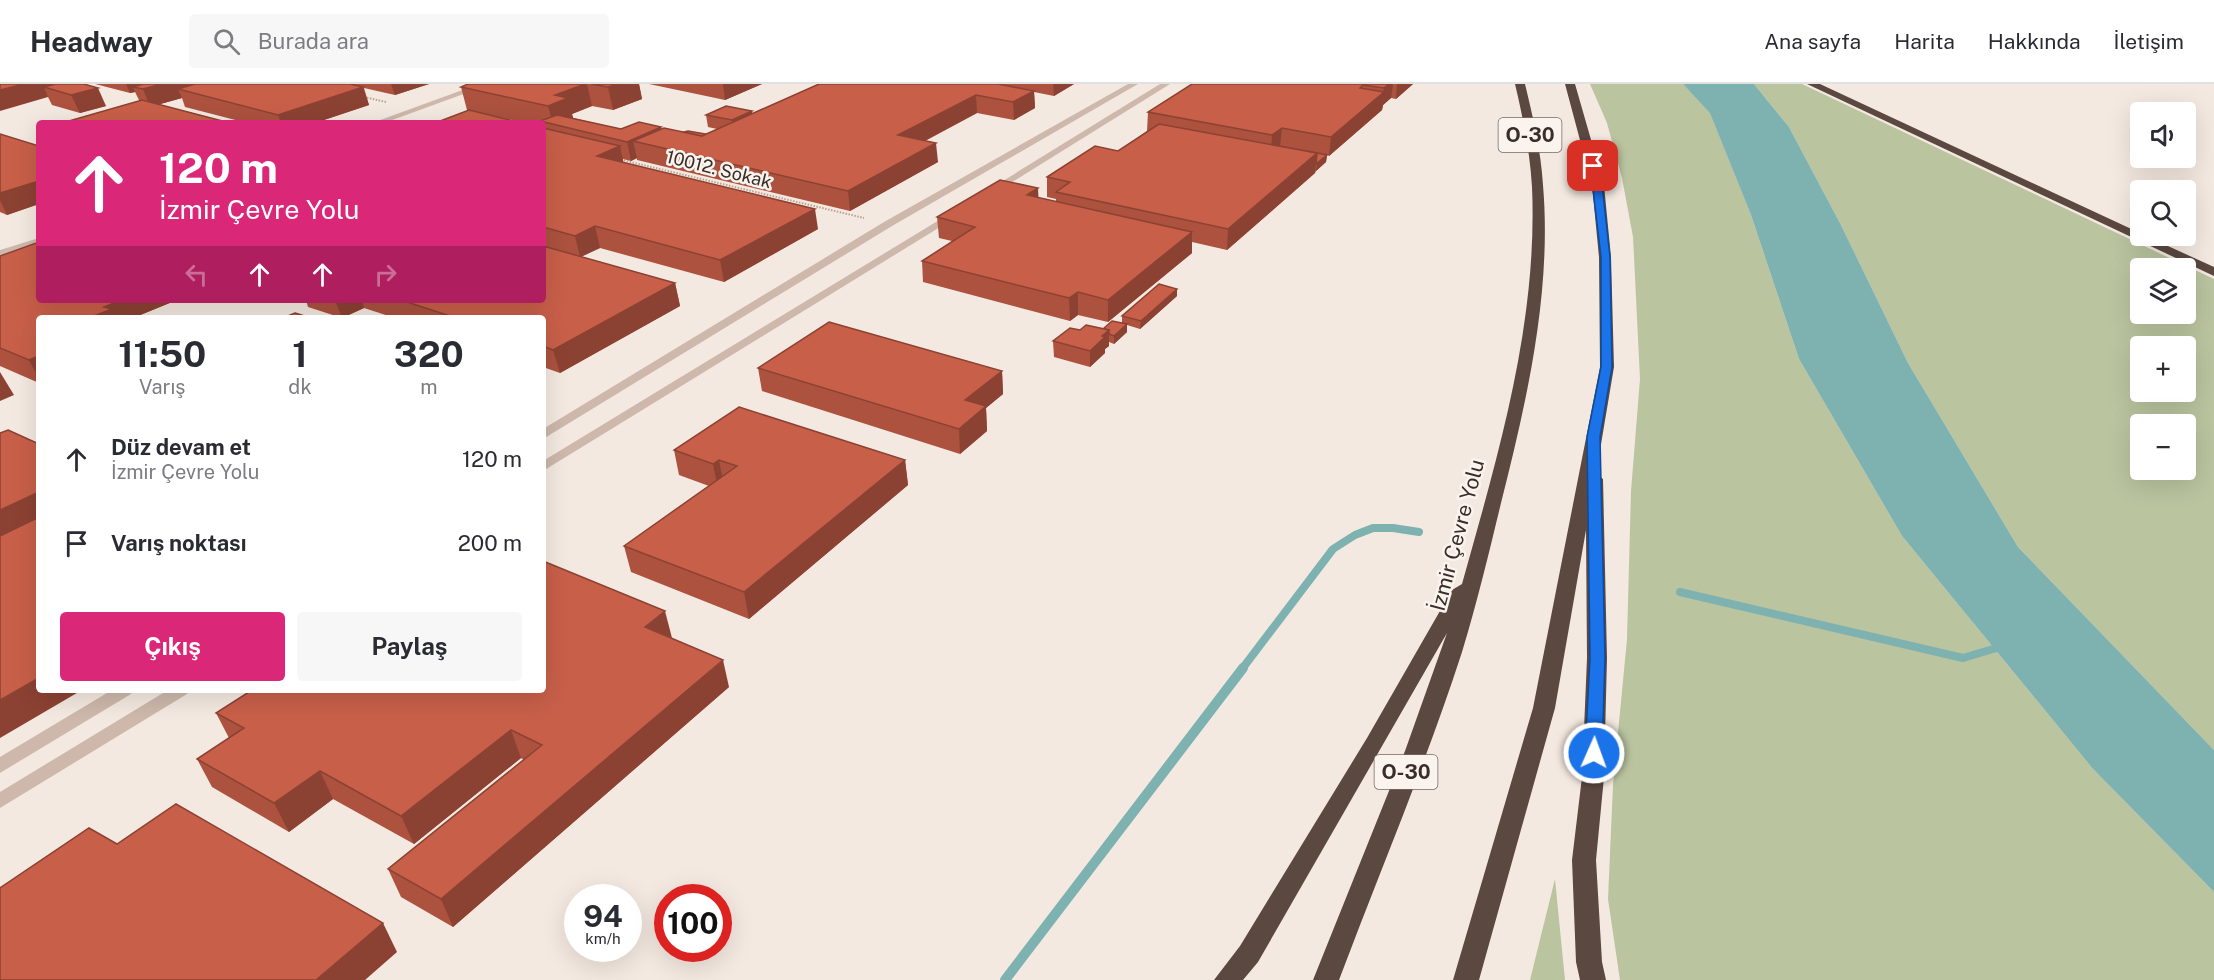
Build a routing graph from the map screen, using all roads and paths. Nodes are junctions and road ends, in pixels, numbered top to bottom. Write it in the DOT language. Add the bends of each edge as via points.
graph roads {
  1 [pos="487,84"];
  2 [pos="1134,84"];
  3 [pos="1166,84"];
  4 [pos="1520,84"];
  5 [pos="1570,84"];
  6 [pos="1812,84"];
  7 [pos="385,120"];
  8 [pos="612,157"];
  9 [pos="982,197"];
  10 [pos="962,210"];
  11 [pos="888,224"];
  12 [pos="36,242"];
  13 [pos="0,254"];
  14 [pos="2214,272"];
  15 [pos="546,433"];
  16 [pos="1594,437"];
  17 [pos="546,465"];
  18 [pos="1477,562"];
  19 [pos="120,693"];
  20 [pos="176,693"];
  21 [pos="0,766"];
  22 [pos="0,801"];
  23 [pos="1227,980"];
  24 [pos="1326,980"];
  25 [pos="1466,980"];
  26 [pos="1593,980"];
  1 -- 7 [label="street"];
  2 -- 11 [label="street"];
  3 -- 9 [label="street"];
  4 -- 18 [label="highway, İzmir Çevre Yolu / O-30" via="1538,186 1540,245 1527,361"];
  5 -- 16 [label="highway, O-30" via="1598,185 1605,257 1607,367"];
  6 -- 14 [label="highway"];
  8 -- 11 [label="path, 10012. Sokak"];
  10 -- 17 [label="street"];
  11 -- 15 [label="street"];
  12 -- 13 [label="street"];
  16 -- 25 [label="highway, O-30" via="1544,708"];
  16 -- 26 [label="highway" via="1597,658 1593,777 1584,860"];
  18 -- 23 [label="highway" via="1249,954"];
  18 -- 24 [label="highway, İzmir Çevre Yolu / O-30" via="1444,674"];
  19 -- 21 [label="street"];
  20 -- 22 [label="street"];
}
